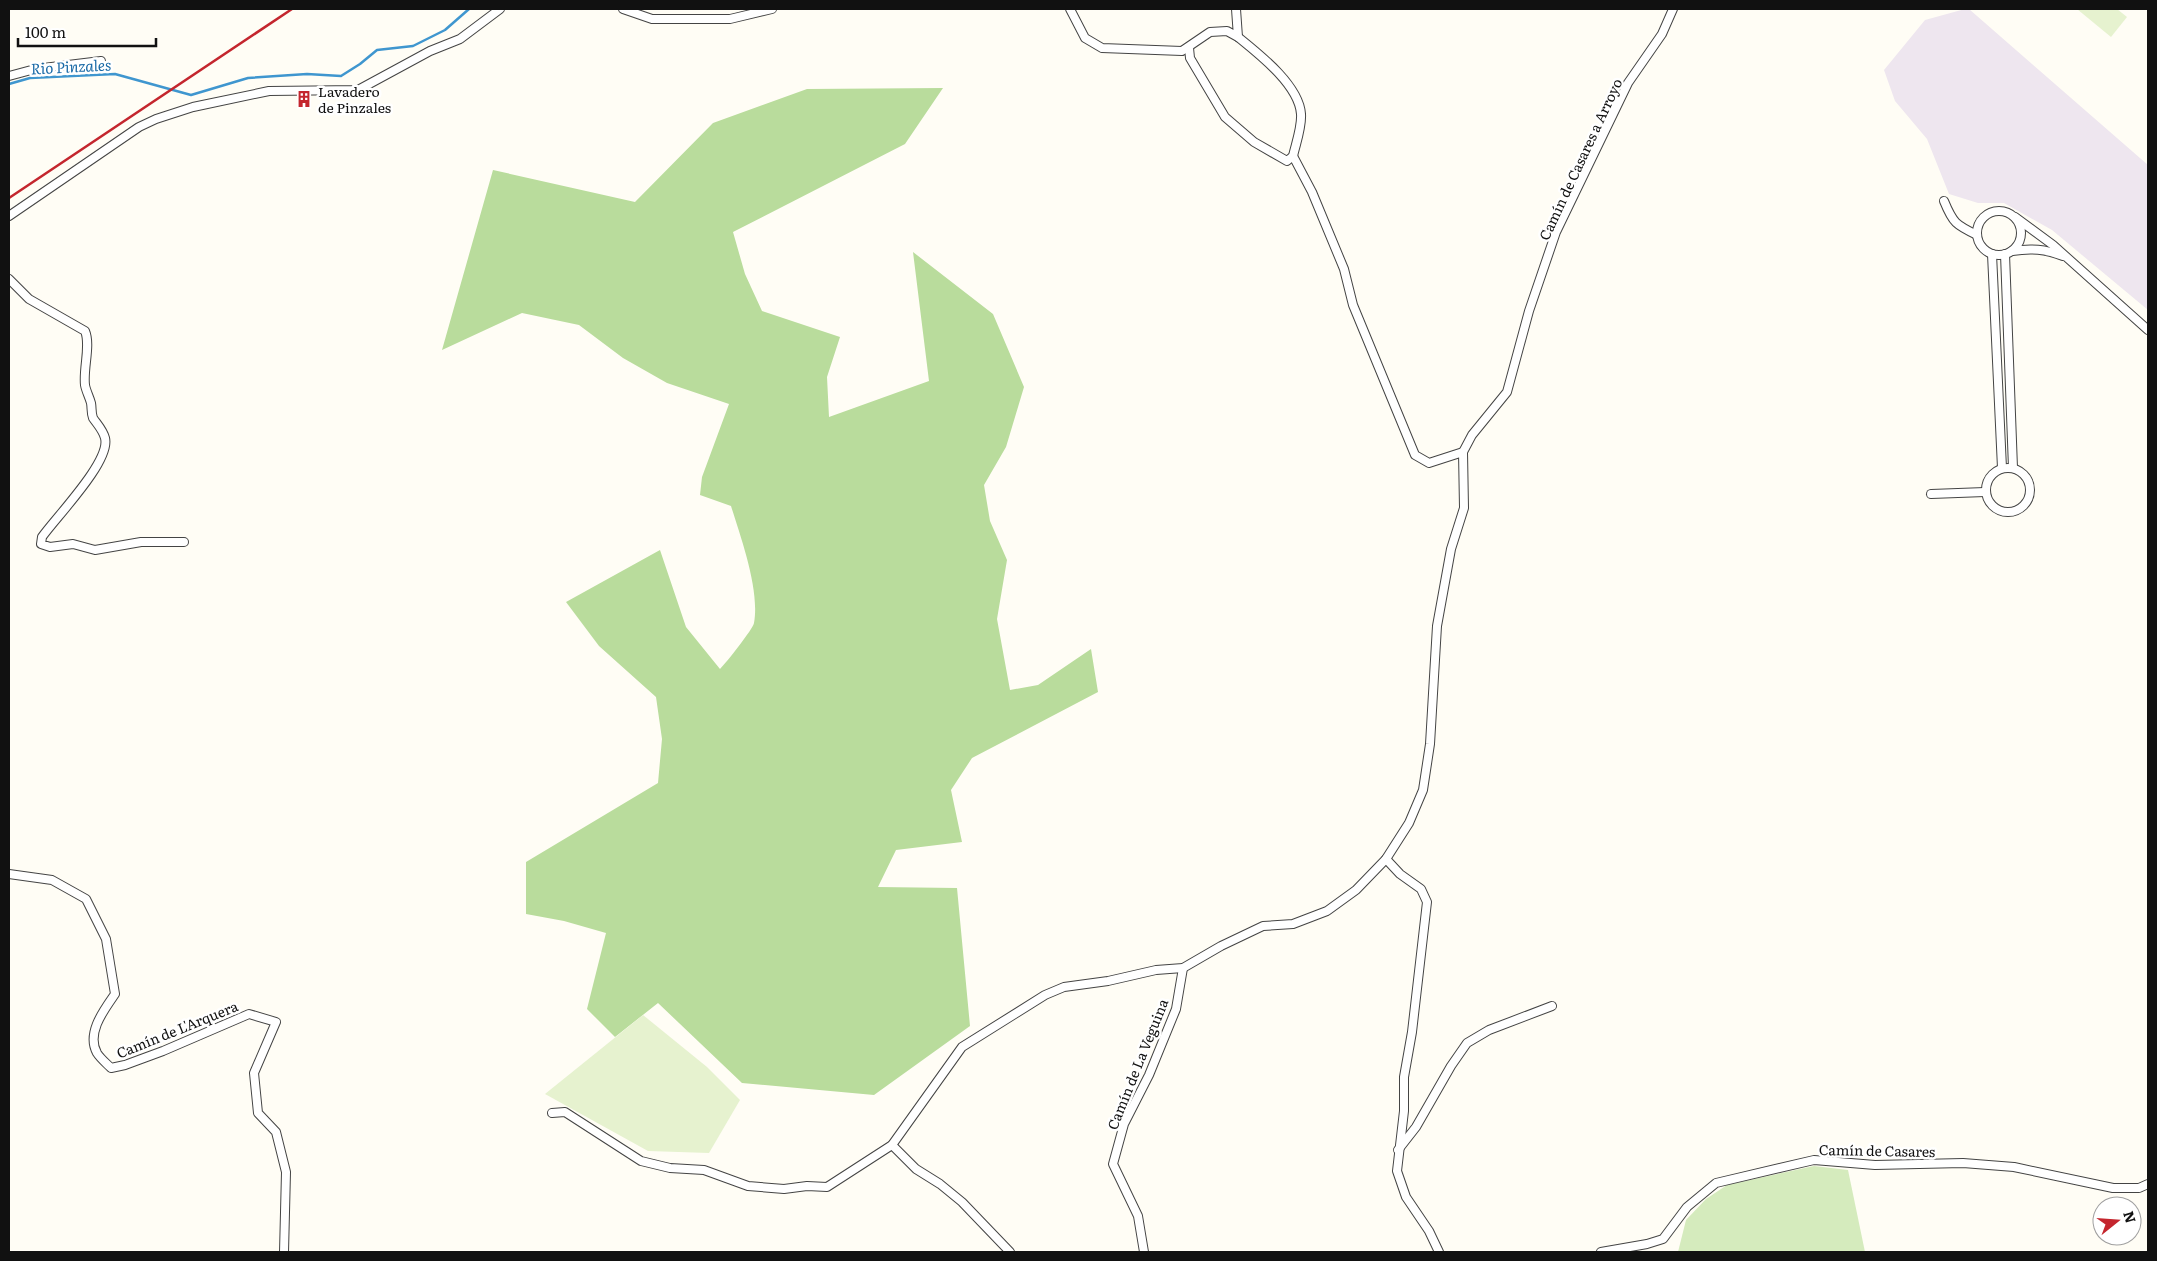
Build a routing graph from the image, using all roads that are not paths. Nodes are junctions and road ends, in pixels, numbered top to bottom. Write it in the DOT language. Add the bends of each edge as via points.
graph roads {
  1 [pos="500,9"];
  2 [pos="623,9"];
  3 [pos="772,9"];
  4 [pos="1070,9"];
  5 [pos="1236,9"];
  6 [pos="1673,9"];
  7 [pos="1238,37"];
  8 [pos="1189,48"];
  9 [pos="101,60"];
  10 [pos="9,76"];
  11 [pos="1293,156"];
  12 [pos="1944,201"];
  13 [pos="9,216"];
  14 [pos="2015,217"];
  15 [pos="1977,234"];
  16 [pos="2008,253"];
  17 [pos="1992,254"];
  18 [pos="2065,257"];
  19 [pos="9,279"];
  20 [pos="2148,330"];
  21 [pos="1463,452"];
  22 [pos="2002,468"];
  23 [pos="2013,468"];
  24 [pos="1986,492"];
  25 [pos="1931,494"];
  26 [pos="184,542"];
  27 [pos="1386,859"];
  28 [pos="9,874"];
  29 [pos="1183,968"];
  30 [pos="1552,1006"];
  31 [pos="552,1114"];
  32 [pos="892,1145"];
  33 [pos="1398,1150"];
  34 [pos="2148,1184"];
  35 [pos="284,1252"];
  36 [pos="1010,1252"];
  37 [pos="1144,1252"];
  38 [pos="1439,1252"];
  39 [pos="1601,1252"];
  1 -- 13 [label="street" via="460,39 430,51 358,90 269,91 156,118"];
  2 -- 3 [label="street" via="652,19 730,19"];
  4 -- 8 [label="street" via="1085,38 1102,48 1182,51"];
  5 -- 7 [label="street"];
  6 -- 21 [label="street, Camín de Casares a Arroyo" via="1662,34 1628,83 1556,232 1529,311 1507,392 1472,435"];
  7 -- 8 [label="street" via="1227,31 1210,32"];
  7 -- 11 [label="street" via="1262,57 1295,95 1301,114"];
  8 -- 11 [label="street" via="1190,58 1224,117 1254,142 1287,161"];
  9 -- 10 [label="street" via="35,68"];
  11 -- 21 [label="street" via="1312,192 1344,269 1354,305 1415,455 1429,463"];
  12 -- 15 [label="street" via="1956,225"];
  14 -- 15 [label="street" via="2004,211 1991,212 1980,221"];
  14 -- 16 [label="street" via="2021,239"];
  14 -- 18 [label="street"];
  15 -- 17 [label="street" via="1983,248"];
  16 -- 17 [label="street"];
  16 -- 18 [label="street" via="2027,248 2047,250"];
  16 -- 23 [label="street"];
  17 -- 22 [label="street"];
  18 -- 20 [label="street"];
  19 -- 26 [label="street" via="29,299 85,331 88,338 86,392 92,416 105,436 106,446 98,465 51,524 41,544 50,547 73,544 95,550 141,542"];
  21 -- 27 [label="street" via="1464,508 1451,549 1437,626 1424,790 1409,823"];
  22 -- 23 [label="street"];
  22 -- 24 [label="street" via="1989,478"];
  23 -- 24 [label="street" via="2024,475 2030,488 2029,496 2020,508 1998,510 1987,499"];
  24 -- 25 [label="street"];
  27 -- 29 [label="street" via="1356,890 1327,911 1293,924 1264,926"];
  27 -- 33 [label="street" via="1421,889 1427,902 1404,1077 1404,1111"];
  28 -- 35 [label="street, Camín de L'Arquera" via="52,880 86,899 106,939 112,966 115,994 95,1028 94,1043 98,1054 111,1068 163,1051 249,1014 276,1022 254,1072 258,1113 276,1132 286,1172"];
  29 -- 32 [label="street" via="1064,986 1011,1015 962,1046"];
  29 -- 37 [label="street, Camín de La Veguina" via="1176,1009 1149,1075 1124,1124 1113,1164 1138,1216"];
  30 -- 33 [label="street" via="1489,1030 1467,1043 1416,1127"];
  31 -- 32 [label="street" via="566,1112 641,1160 670,1168 704,1170 748,1186 784,1189 827,1186"];
  32 -- 36 [label="street" via="916,1169 962,1202"];
  33 -- 38 [label="street" via="1397,1172 1406,1197 1429,1230"];
  34 -- 39 [label="street, Camín de Casares" via="2139,1188 2113,1188 2014,1168 1963,1163 1875,1165 1814,1160 1716,1182 1687,1207 1663,1239"];
}
